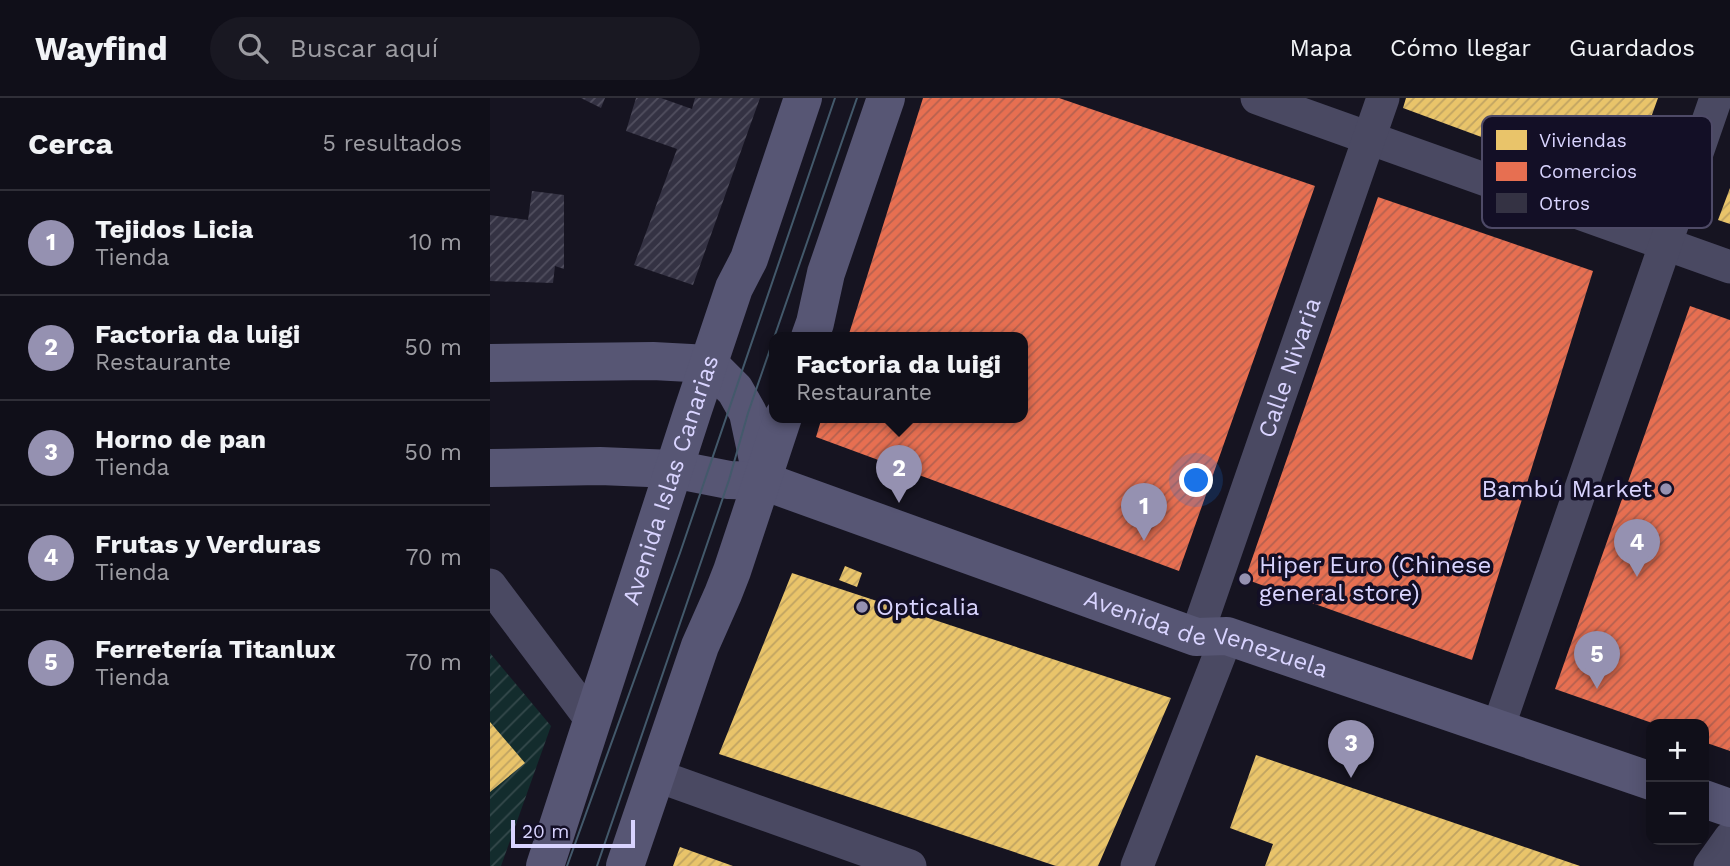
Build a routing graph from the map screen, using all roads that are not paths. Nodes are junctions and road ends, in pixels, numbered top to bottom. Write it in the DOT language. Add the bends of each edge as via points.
graph roads {
  1 [pos="803,98"];
  2 [pos="886,98"];
  3 [pos="1257,98"];
  4 [pos="1383,98"];
  5 [pos="1716,98"];
  6 [pos="1710,116"];
  7 [pos="1369,139"];
  8 [pos="1482,179"];
  9 [pos="1620,228"];
  10 [pos="1671,228"];
  11 [pos="1665,244"];
  12 [pos="1730,267"];
  13 [pos="812,332"];
  14 [pos="490,363"];
  15 [pos="709,363"];
  16 [pos="781,423"];
  17 [pos="490,468"];
  18 [pos="673,469"];
  19 [pos="762,481"];
  20 [pos="490,585"];
  21 [pos="1211,637"];
  22 [pos="593,722"];
  23 [pos="1498,728"];
  24 [pos="654,775"];
  25 [pos="1646,779"];
  26 [pos="1709,801"];
  27 [pos="1730,808"];
  28 [pos="1730,838"];
  29 [pos="545,866"];
  30 [pos="625,866"];
  31 [pos="910,866"];
  32 [pos="1137,866"];
  33 [pos="1710,866"];
  1 -- 15 [label="street, Avenida Islas Canarias"];
  2 -- 13 [label="street"];
  3 -- 7 [label="street"];
  4 -- 7 [label="street, Calle Nivaria"];
  5 -- 6 [label="street"];
  7 -- 8 [label="street"];
  7 -- 21 [label="street, Calle Nivaria"];
  9 -- 11 [label="street"];
  10 -- 11 [label="street"];
  11 -- 12 [label="street"];
  11 -- 23 [label="street"];
  14 -- 15 [label="street"];
  15 -- 18 [label="street, Avenida Islas Canarias"];
  15 -- 19 [label="street" via="736,390 748,414"];
  16 -- 19 [label="street"];
  17 -- 18 [label="street, Avenida de Venezuela"];
  18 -- 19 [label="street, Avenida de Venezuela"];
  18 -- 22 [label="street, Avenida Islas Canarias"];
  19 -- 21 [label="street, Avenida de Venezuela"];
  19 -- 24 [label="street"];
  20 -- 22 [label="street"];
  21 -- 23 [label="street, Avenida de Venezuela"];
  21 -- 32 [label="street, Calle Nivaria"];
  22 -- 29 [label="street, Avenida Islas Canarias"];
  23 -- 25 [label="street, Avenida de Venezuela"];
  24 -- 30 [label="street"];
  24 -- 31 [label="street"];
  26 -- 27 [label="street"];
  28 -- 33 [label="street"];
}
